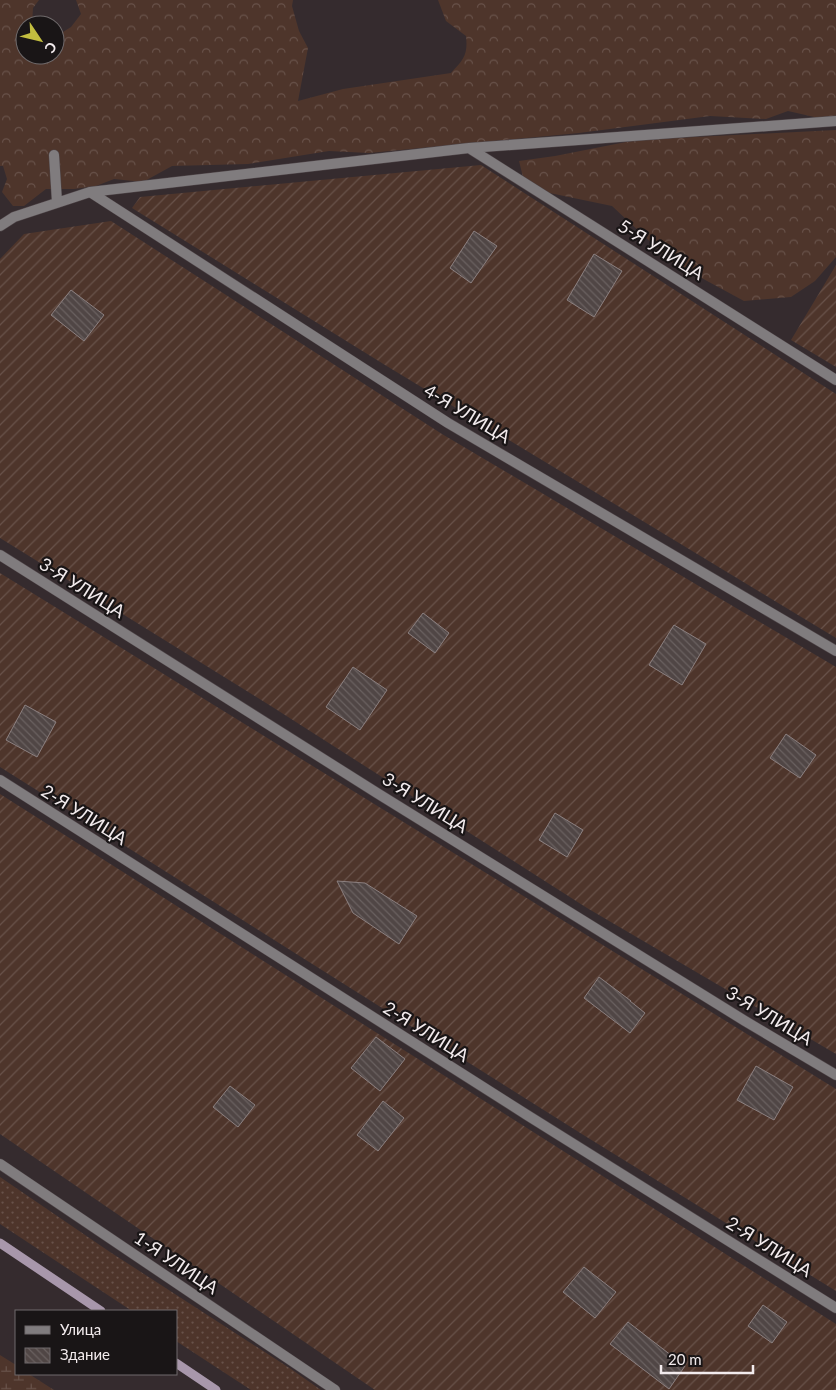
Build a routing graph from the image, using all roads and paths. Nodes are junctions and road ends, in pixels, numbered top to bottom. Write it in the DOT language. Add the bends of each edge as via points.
graph roads {
  1 [pos="836,121"];
  2 [pos="469,148"];
  3 [pos="54,155"];
  4 [pos="90,192"];
  5 [pos="57,202"];
  6 [pos="1,223"];
  7 [pos="836,380"];
  8 [pos="0,555"];
  9 [pos="836,651"];
  10 [pos="0,780"];
  11 [pos="836,1075"];
  12 [pos="0,1164"];
  13 [pos="836,1308"];
  14 [pos="335,1390"];
  1 -- 2 [label="street"];
  2 -- 4 [label="street"];
  2 -- 7 [label="street, 5-Я УЛИЦА"];
  3 -- 5 [label="street"];
  4 -- 5 [label="street"];
  4 -- 9 [label="street, 4-Я УЛИЦА" via="448,423"];
  5 -- 6 [label="street"];
  8 -- 11 [label="street, 3-Я УЛИЦА" via="736,1016"];
  10 -- 13 [label="street, 2-Я УЛИЦА"];
  12 -- 14 [label="street, 1-Я УЛИЦА"];
}
